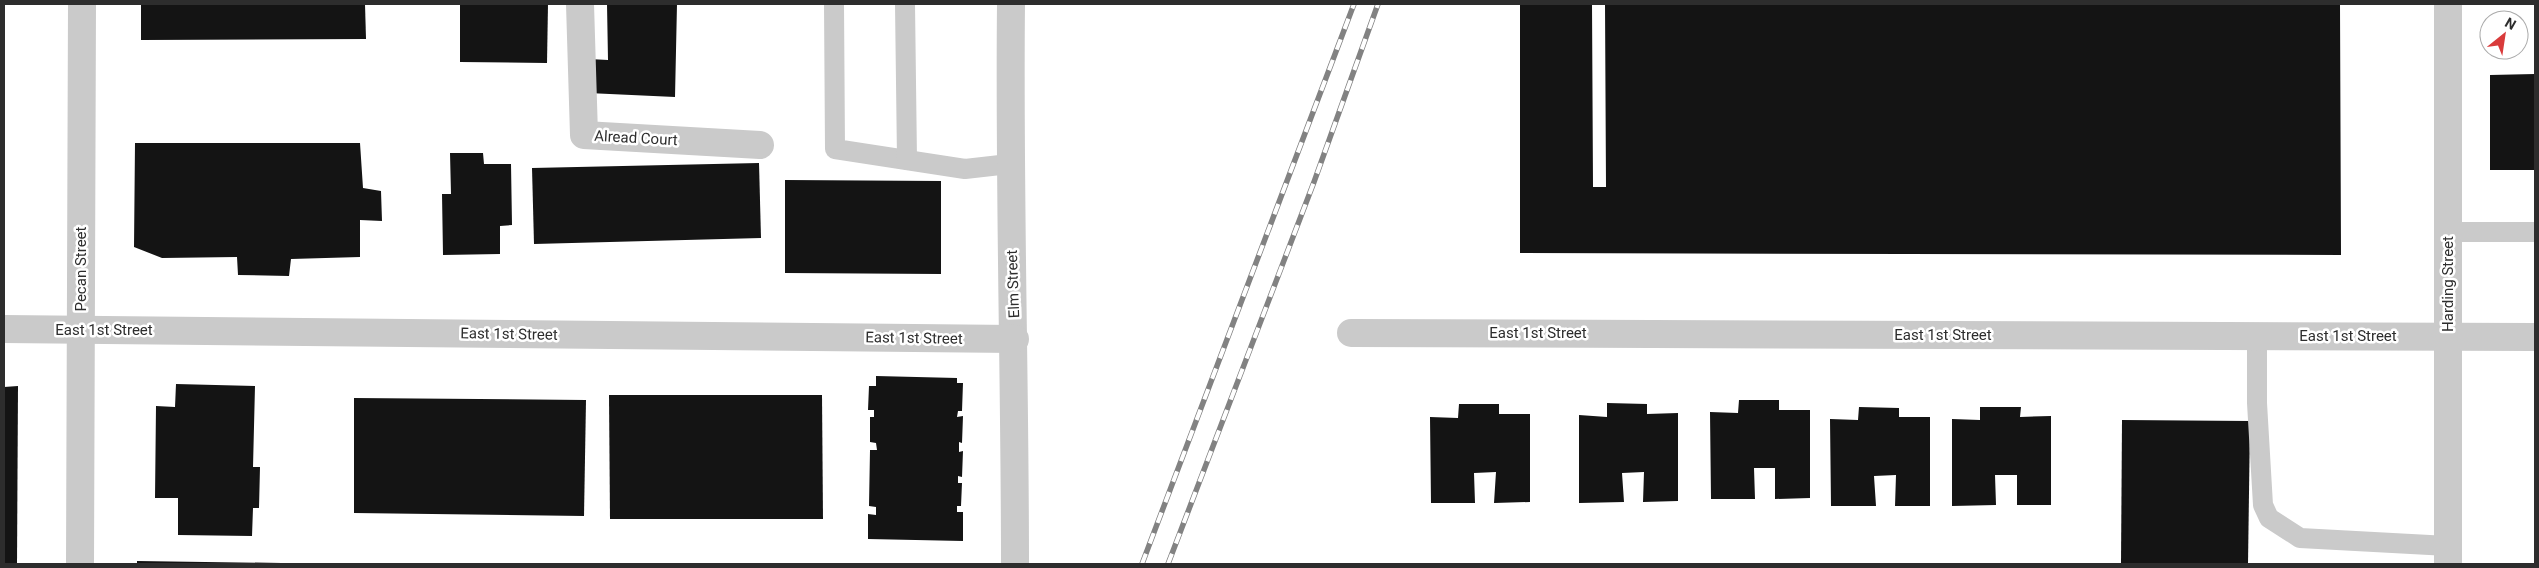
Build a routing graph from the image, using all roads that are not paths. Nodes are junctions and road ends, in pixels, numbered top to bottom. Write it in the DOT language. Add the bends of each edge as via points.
graph roads {
  1 [pos="82,4"];
  2 [pos="580,4"];
  3 [pos="834,4"];
  4 [pos="905,4"];
  5 [pos="1011,4"];
  6 [pos="2448,4"];
  7 [pos="760,145"];
  8 [pos="907,160"];
  9 [pos="1010,164"];
  10 [pos="2448,232"];
  11 [pos="2535,232"];
  12 [pos="4,329"];
  13 [pos="81,330"];
  14 [pos="1350,333"];
  15 [pos="2256,336"];
  16 [pos="2448,336"];
  17 [pos="2535,337"];
  18 [pos="1014,339"];
  19 [pos="2448,555"];
  20 [pos="80,564"];
  21 [pos="1015,564"];
  1 -- 13 [label="street, Pecan Street"];
  2 -- 7 [label="street, Alread Court" via="584,135"];
  3 -- 8 [label="lane" via="835,149"];
  4 -- 8 [label="lane"];
  5 -- 9 [label="street, Elm Street"];
  6 -- 10 [label="street, Harding Street"];
  8 -- 9 [label="lane" via="965,169"];
  9 -- 18 [label="street, Elm Street"];
  10 -- 11 [label="lane"];
  10 -- 16 [label="street, Harding Street"];
  12 -- 13 [label="street, East 1st Street"];
  13 -- 18 [label="street, East 1st Street"];
  13 -- 20 [label="street, Pecan Street"];
  14 -- 15 [label="street, East 1st Street"];
  15 -- 16 [label="street, East 1st Street"];
  15 -- 19 [label="lane" via="2263,505 2269,518 2300,538"];
  16 -- 17 [label="street, East 1st Street"];
  16 -- 19 [label="street, Harding Street"];
  18 -- 21 [label="street, Elm Street"];
}
